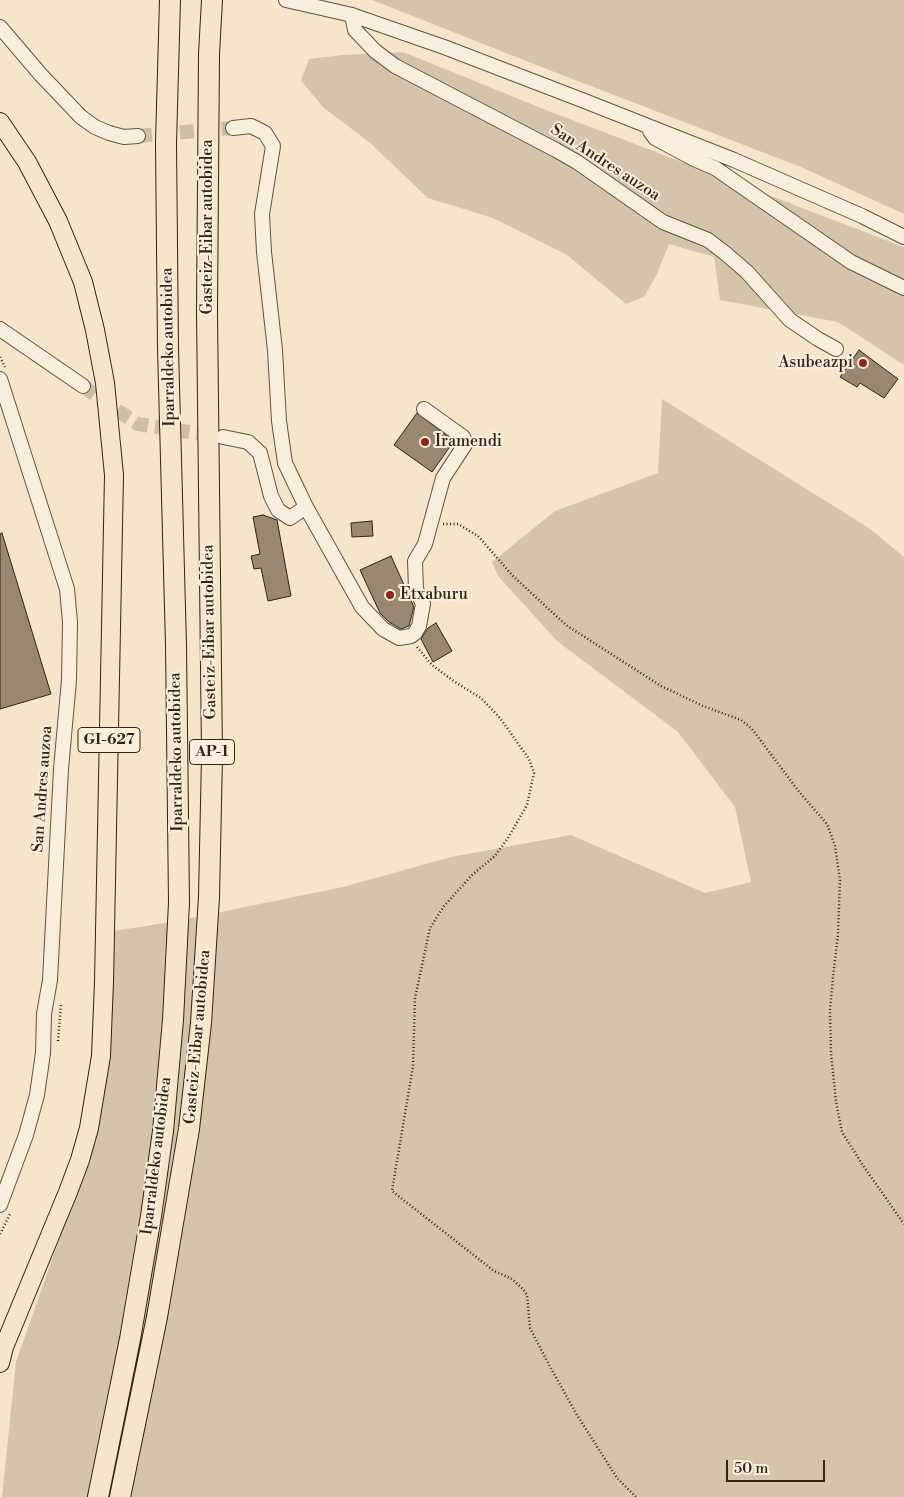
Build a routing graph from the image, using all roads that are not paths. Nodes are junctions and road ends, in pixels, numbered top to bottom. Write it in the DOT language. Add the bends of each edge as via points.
graph roads {
  1 [pos="170,0"];
  2 [pos="212,0"];
  3 [pos="290,1"];
  4 [pos="352,15"];
  5 [pos="0,27"];
  6 [pos="0,122"];
  7 [pos="645,124"];
  8 [pos="233,128"];
  9 [pos="138,136"];
  10 [pos="904,237"];
  11 [pos="904,288"];
  12 [pos="0,329"];
  13 [pos="836,349"];
  14 [pos="0,379"];
  15 [pos="83,386"];
  16 [pos="424,409"];
  17 [pos="224,437"];
  18 [pos="306,507"];
  19 [pos="0,1205"];
  20 [pos="0,1363"];
  21 [pos="98,1497"];
  22 [pos="120,1497"];
  1 -- 21 [label="highway, Iparraldeko autobidea / AP-1" via="166,143 168,348 179,903 174,1000 151,1216"];
  2 -- 22 [label="highway, Gasteiz-Eibar autobidea / AP-1" via="207,322 212,756 208,926 202,1023 188,1139 157,1317"];
  3 -- 4 [label="street"];
  4 -- 7 [label="street"];
  4 -- 13 [label="street, San Andres auzoa" via="355,30 395,66 577,162 663,222 708,240 747,272 790,320"];
  5 -- 9 [label="street" via="81,117 109,134"];
  6 -- 20 [label="main road, GI-627" via="27,162 58,221 83,282 105,382 114,475 101,1056 80,1160"];
  7 -- 10 [label="street" via="767,174"];
  7 -- 11 [label="street" via="655,138 715,168 851,262"];
  8 -- 18 [label="street" via="251,126 265,133 273,146 262,214 276,350 279,421 285,463"];
  12 -- 15 [label="street"];
  14 -- 19 [label="street, San Andres auzoa" via="67,589 70,622 69,680 43,1053 37,1095 26,1135"];
  16 -- 18 [label="street" via="463,437 466,443 443,478 425,544 415,561 416,589 422,612 415,633 399,638 372,619 352,590"];
  17 -- 18 [label="street" via="248,442 260,453 270,496 278,510 290,518"];
}
